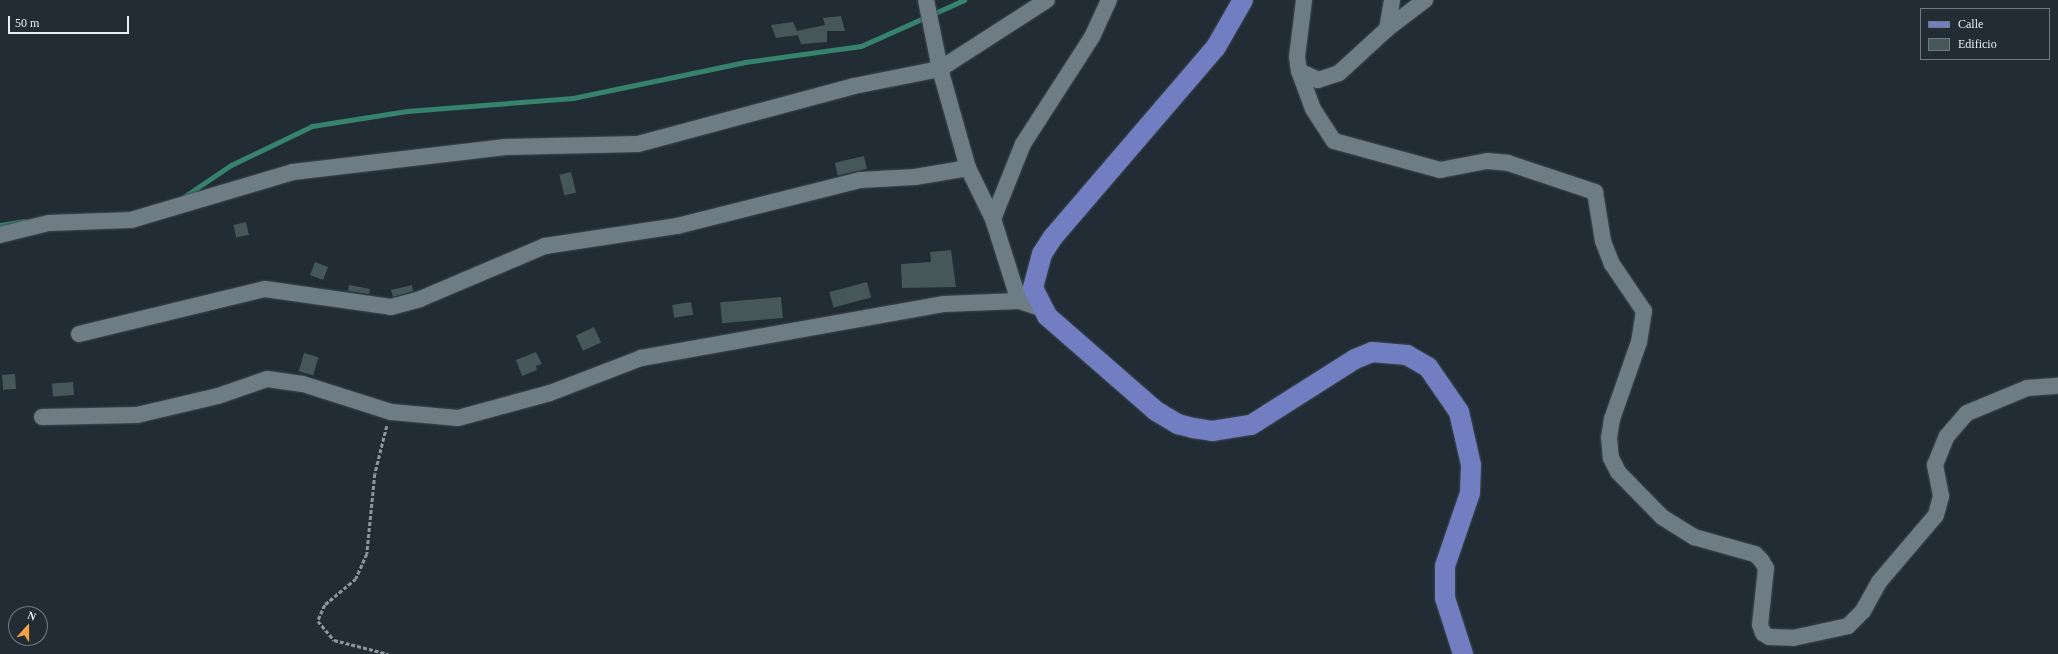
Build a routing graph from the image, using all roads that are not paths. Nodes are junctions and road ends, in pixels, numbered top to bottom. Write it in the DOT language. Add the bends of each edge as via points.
graph roads {
  1 [pos="926,0"];
  2 [pos="1047,0"];
  3 [pos="1109,0"];
  4 [pos="1243,0"];
  5 [pos="1304,0"];
  6 [pos="1392,0"];
  7 [pos="1425,0"];
  8 [pos="1387,29"];
  9 [pos="940,69"];
  10 [pos="1299,71"];
  11 [pos="968,168"];
  12 [pos="993,219"];
  13 [pos="0,235"];
  14 [pos="1019,301"];
  15 [pos="1041,308"];
  16 [pos="79,334"];
  17 [pos="2058,386"];
  18 [pos="42,417"];
  19 [pos="1463,654"];
  1 -- 9 [label="street"];
  2 -- 9 [label="street"];
  3 -- 12 [label="street" via="1092,37 1023,144"];
  4 -- 15 [label="main road" via="1216,47 1053,237 1042,254 1033,288"];
  5 -- 10 [label="street" via="1297,57"];
  6 -- 8 [label="street"];
  7 -- 8 [label="street"];
  8 -- 10 [label="street" via="1339,74 1318,80"];
  9 -- 11 [label="street"];
  9 -- 13 [label="street" via="854,86 638,144 506,147 293,172 131,220 49,223"];
  10 -- 17 [label="street" via="1314,109 1334,141 1440,170 1487,161 1508,163 1595,192 1603,241 1612,264 1644,311 1639,342 1612,419 1609,437 1611,458 1618,472 1662,517 1694,537 1755,554 1761,560 1766,568 1760,625 1763,633 1769,637 1793,638 1848,626 1863,611 1879,582 1936,515 1941,496 1935,465 1947,436 1974,410 2028,388"];
  11 -- 12 [label="street"];
  11 -- 16 [label="street" via="915,177 860,180 677,226 545,246 420,299 392,307 265,289"];
  12 -- 14 [label="street"];
  14 -- 15 [label="street"];
  14 -- 18 [label="street" via="944,304 641,358 550,393 458,418 391,412 303,384 267,380 218,396 137,415"];
  15 -- 19 [label="main road" via="1156,411 1178,424 1212,431 1251,425 1355,359 1372,352 1407,355 1428,367 1460,412 1471,465 1470,493 1445,566 1445,598"];
}
